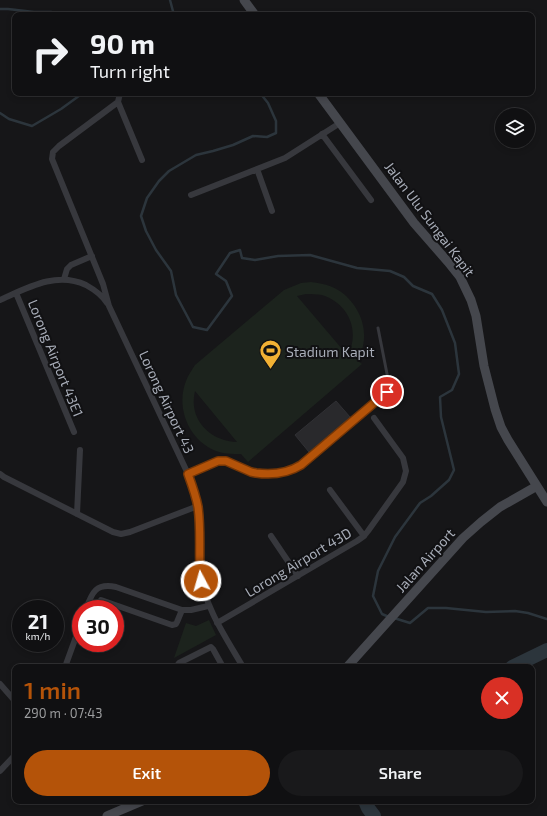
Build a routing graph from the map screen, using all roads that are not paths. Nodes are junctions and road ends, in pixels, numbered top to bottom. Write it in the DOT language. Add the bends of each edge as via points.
graph roads {
  1 [pos="244,0"];
  2 [pos="253,12"];
  3 [pos="119,96"];
  4 [pos="320,96"];
  5 [pos="118,102"];
  6 [pos="340,123"];
  7 [pos="322,134"];
  8 [pos="142,160"];
  9 [pos="257,169"];
  10 [pos="191,195"];
  11 [pos="371,200"];
  12 [pos="272,211"];
  13 [pos="92,256"];
  14 [pos="64,279"];
  15 [pos="16,293"];
  16 [pos="0,300"];
  17 [pos="110,306"];
  18 [pos="378,328"];
  19 [pos="374,418"];
  20 [pos="74,432"];
  21 [pos="80,450"];
  22 [pos="0,474"];
  23 [pos="188,474"];
  24 [pos="537,486"];
  25 [pos="330,490"];
  26 [pos="547,502"];
  27 [pos="198,506"];
  28 [pos="77,514"];
  29 [pos="271,536"];
  30 [pos="364,536"];
  31 [pos="298,576"];
  32 [pos="89,600"];
  33 [pos="208,606"];
  34 [pos="124,608"];
  35 [pos="182,610"];
  36 [pos="218,623"];
  37 [pos="72,648"];
  38 [pos="66,664"];
  39 [pos="178,664"];
  40 [pos="221,664"];
  41 [pos="240,664"];
  42 [pos="350,664"];
  43 [pos="0,684"];
  44 [pos="12,698"];
  45 [pos="12,758"];
  46 [pos="0,771"];
  47 [pos="135,804"];
  48 [pos="107,816"];
  1 -- 2 [label="main road"];
  3 -- 5 [label="street"];
  4 -- 6 [label="main road, Jalan Ulu Sungai Kapit"];
  5 -- 8 [label="street"];
  5 -- 13 [label="street" via="58,146 52,155"];
  6 -- 7 [label="street"];
  6 -- 24 [label="main road, Jalan Ulu Sungai Kapit" via="414,223 460,277 476,316 484,366 500,427"];
  7 -- 9 [label="street" via="289,156"];
  7 -- 11 [label="street"];
  9 -- 10 [label="street"];
  9 -- 12 [label="street"];
  13 -- 14 [label="street" via="71,265"];
  13 -- 17 [label="street"];
  14 -- 15 [label="street" via="39,283"];
  14 -- 17 [label="street" via="91,288"];
  15 -- 16 [label="street"];
  15 -- 20 [label="street, Lorong Airport 43E1"];
  17 -- 23 [label="street, Lorong Airport 43"];
  18 -- 23 [label="lane" via="389,384 387,392 301,465 285,472 260,474 226,461 218,461"];
  19 -- 30 [label="street, Lorong Airport 43D" via="403,458 406,471 403,482"];
  21 -- 28 [label="street"];
  22 -- 28 [label="street"];
  23 -- 27 [label="street, Lorong Airport 43"];
  24 -- 26 [label="main road, Jalan Ulu Sungai Kapit"];
  24 -- 42 [label="main road, Jalan Airport" via="500,507 463,538"];
  25 -- 30 [label="street"];
  27 -- 28 [label="street" via="126,534 113,532"];
  27 -- 33 [label="street, Lorong Airport 43" via="200,572"];
  29 -- 31 [label="street"];
  30 -- 31 [label="street, Lorong Airport 43D"];
  31 -- 36 [label="street, Lorong Airport 43D"];
  32 -- 35 [label="street" via="98,588 110,586"];
  33 -- 35 [label="street"];
  33 -- 36 [label="street, Lorong Airport 43"];
  34 -- 35 [label="street" via="172,625 178,622"];
  36 -- 41 [label="street, Lorong Airport 43"];
  37 -- 38 [label="street"];
  39 -- 40 [label="street" via="211,647"];
  43 -- 44 [label="street"];
  45 -- 46 [label="street"];
  47 -- 48 [label="main road"];
}
